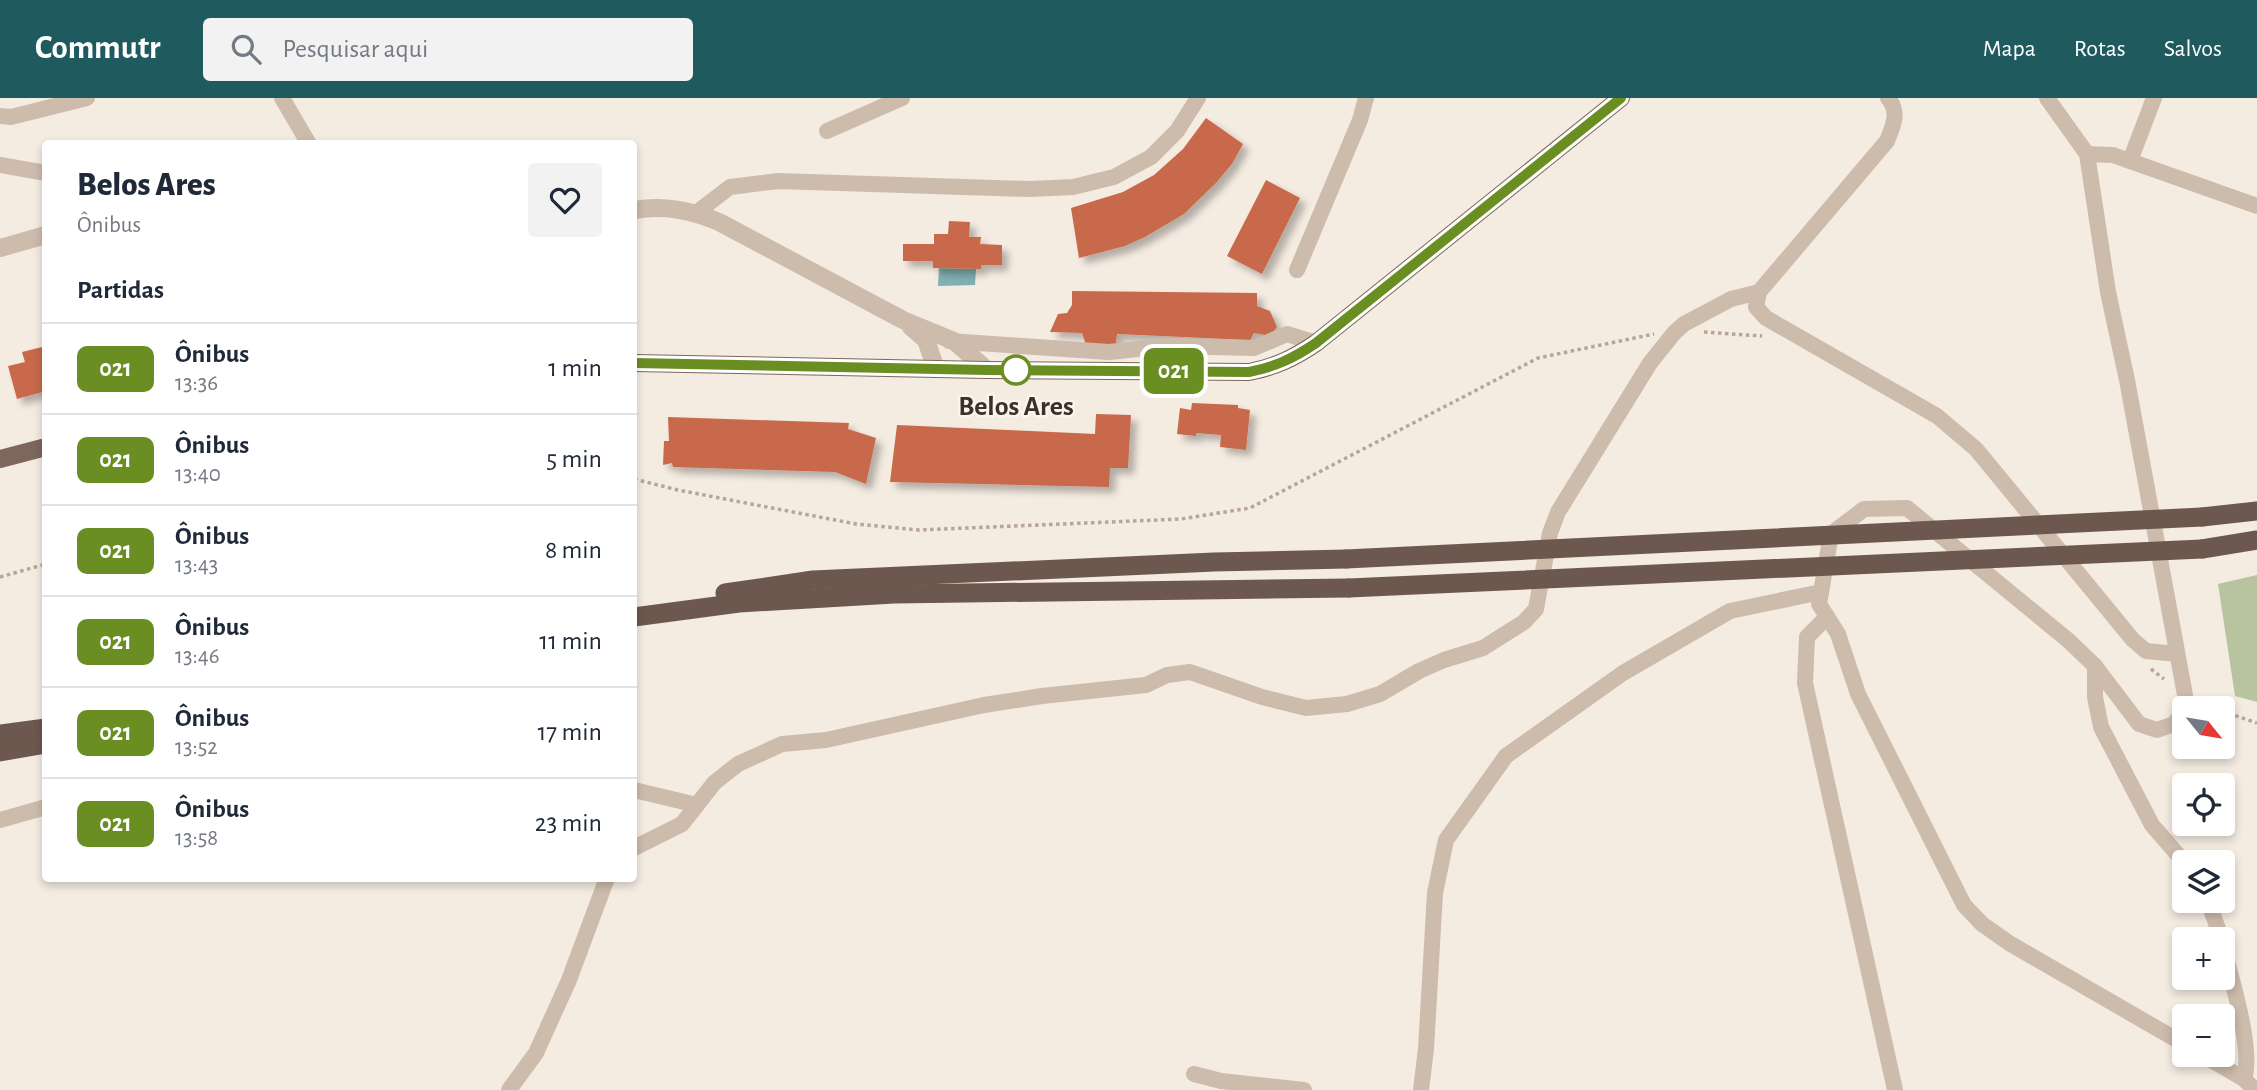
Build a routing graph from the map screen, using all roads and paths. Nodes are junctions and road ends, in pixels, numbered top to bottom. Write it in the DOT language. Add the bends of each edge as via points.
graph roads {
  1 [pos="88,98"];
  2 [pos="282,98"];
  3 [pos="902,98"];
  4 [pos="1198,98"];
  5 [pos="1366,98"];
  6 [pos="1888,98"];
  7 [pos="2047,98"];
  8 [pos="2154,98"];
  9 [pos="1610,101"];
  10 [pos="0,116"];
  11 [pos="827,131"];
  12 [pos="307,140"];
  13 [pos="2087,154"];
  14 [pos="2130,161"];
  15 [pos="0,165"];
  16 [pos="42,172"];
  17 [pos="2257,206"];
  18 [pos="637,210"];
  19 [pos="696,213"];
  20 [pos="42,236"];
  21 [pos="0,248"];
  22 [pos="1297,270"];
  23 [pos="1759,292"];
  24 [pos="903,320"];
  25 [pos="1674,333"];
  26 [pos="1767,337"];
  27 [pos="926,340"];
  28 [pos="954,341"];
  29 [pos="1316,343"];
  30 [pos="637,363"];
  31 [pos="908,368"];
  32 [pos="936,369"];
  33 [pos="987,370"];
  34 [pos="42,448"];
  35 [pos="0,459"];
  36 [pos="637,480"];
  37 [pos="2257,511"];
  38 [pos="2257,540"];
  39 [pos="42,565"];
  40 [pos="0,576"];
  41 [pos="1821,593"];
  42 [pos="637,606"];
  43 [pos="637,617"];
  44 [pos="1827,617"];
  45 [pos="2177,654"];
  46 [pos="2095,666"];
  47 [pos="2148,667"];
  48 [pos="2176,696"];
  49 [pos="2184,696"];
  50 [pos="2235,715"];
  51 [pos="2257,723"];
  52 [pos="2172,725"];
  53 [pos="42,729"];
  54 [pos="0,734"];
  55 [pos="42,745"];
  56 [pos="0,752"];
  57 [pos="637,791"];
  58 [pos="697,805"];
  59 [pos="42,808"];
  60 [pos="0,820"];
  61 [pos="637,846"];
  62 [pos="2174,850"];
  63 [pos="606,882"];
  64 [pos="2233,990"];
  65 [pos="2172,1037"];
  66 [pos="2222,1067"];
  67 [pos="1194,1074"];
  68 [pos="2250,1084"];
  69 [pos="509,1090"];
  70 [pos="1304,1090"];
  71 [pos="1421,1090"];
  72 [pos="1895,1090"];
  1 -- 10 [label="street"];
  2 -- 12 [label="street"];
  3 -- 11 [label="street"];
  4 -- 19 [label="street" via="1177,131 1151,157 1114,177 1073,187 778,181 730,187"];
  5 -- 22 [label="street"];
  6 -- 23 [label="street" via="1896,120 1887,141"];
  7 -- 13 [label="street"];
  8 -- 14 [label="street"];
  9 -- 29 [label="main road"];
  13 -- 14 [label="street"];
  13 -- 45 [label="street" via="2108,292"];
  14 -- 17 [label="street"];
  15 -- 16 [label="street"];
  18 -- 19 [label="street" via="675,208"];
  19 -- 24 [label="street"];
  20 -- 21 [label="street"];
  23 -- 25 [label="street" via="1731,299"];
  23 -- 45 [label="street" via="1756,307 1766,318 1937,416 1976,449 2133,640 2146,651"];
  24 -- 27 [label="street"];
  24 -- 28 [label="street"];
  25 -- 26 [label="path"];
  25 -- 36 [label="path" via="1648,334 1538,358 1250,508 1181,519 919,530 856,524"];
  25 -- 58 [label="street" via="1650,363 1558,512 1536,609 1483,648 1444,660 1380,694 1347,704 1306,708 1190,672 1167,675 1146,685 984,705 827,740 782,744 738,764 714,783"];
  27 -- 28 [label="street"];
  27 -- 31 [label="street"];
  27 -- 32 [label="street"];
  28 -- 29 [label="street" via="1109,352 1167,346 1254,348 1287,334"];
  28 -- 33 [label="street"];
  29 -- 33 [label="main road" via="1273,367 1249,372"];
  30 -- 31 [label="main road"];
  31 -- 32 [label="main road"];
  32 -- 33 [label="main road"];
  34 -- 35 [label="main road"];
  37 -- 42 [label="highway, bridge" via="1346,559 813,580"];
  38 -- 43 [label="highway, bridge" via="2202,549 1349,588 894,594 740,603"];
  39 -- 40 [label="path"];
  41 -- 44 [label="street" via="1819,604"];
  41 -- 46 [label="street" via="1831,534 1864,509 1906,508"];
  41 -- 71 [label="street" via="1730,611 1623,673 1506,756 1446,840 1436,893"];
  44 -- 65 [label="street" via="1838,634 1858,694 1964,905 2009,943"];
  44 -- 72 [label="street" via="1807,637 1805,683"];
  45 -- 49 [label="street"];
  46 -- 52 [label="street" via="2139,724 2157,730"];
  46 -- 62 [label="street" via="2101,727 2152,825"];
  47 -- 48 [label="path"];
  50 -- 51 [label="path"];
  53 -- 54 [label="highway"];
  55 -- 56 [label="highway"];
  57 -- 58 [label="street"];
  58 -- 61 [label="street" via="682,824"];
  59 -- 60 [label="street"];
  63 -- 69 [label="street" via="537,1053"];
  64 -- 68 [label="street"];
  66 -- 68 [label="street"];
  67 -- 70 [label="street" via="1222,1082"];
}
